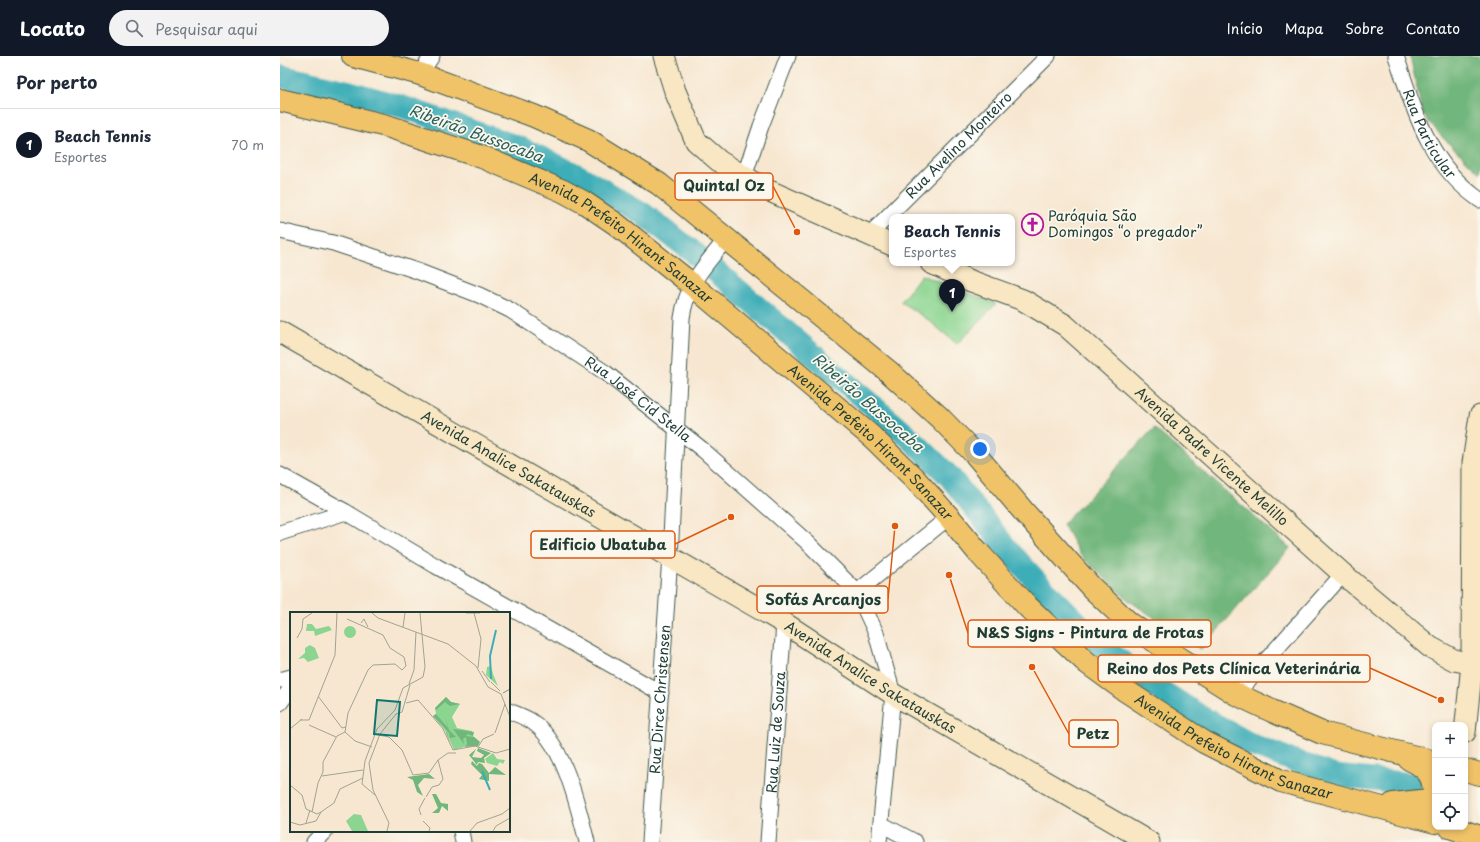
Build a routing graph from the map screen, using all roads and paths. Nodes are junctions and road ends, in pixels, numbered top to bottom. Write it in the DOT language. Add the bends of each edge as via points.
graph roads {
  1 [pos="353,56"];
  2 [pos="432,56"];
  3 [pos="664,56"];
  4 [pos="788,56"];
  5 [pos="1048,56"];
  6 [pos="1396,56"];
  7 [pos="420,74"];
  8 [pos="280,100"];
  9 [pos="744,177"];
  10 [pos="1480,200"];
  11 [pos="890,214"];
  12 [pos="889,215"];
  13 [pos="280,231"];
  14 [pos="869,235"];
  15 [pos="721,245"];
  16 [pos="889,245"];
  17 [pos="938,266"];
  18 [pos="694,281"];
  19 [pos="280,332"];
  20 [pos="1480,416"];
  21 [pos="676,429"];
  22 [pos="280,475"];
  23 [pos="346,512"];
  24 [pos="949,517"];
  25 [pos="280,532"];
  26 [pos="670,557"];
  27 [pos="1343,574"];
  28 [pos="857,592"];
  29 [pos="784,623"];
  30 [pos="1476,632"];
  31 [pos="1476,664"];
  32 [pos="290,677"];
  33 [pos="280,680"];
  34 [pos="290,689"];
  35 [pos="661,693"];
  36 [pos="893,694"];
  37 [pos="1236,694"];
  38 [pos="280,703"];
  39 [pos="510,711"];
  40 [pos="1467,722"];
  41 [pos="1395,753"];
  42 [pos="1432,761"];
  43 [pos="1468,771"];
  44 [pos="1480,774"];
  45 [pos="1378,805"];
  46 [pos="1432,821"];
  47 [pos="881,824"];
  48 [pos="1459,830"];
  49 [pos="324,832"];
  50 [pos="461,832"];
  51 [pos="1480,837"];
  52 [pos="314,842"];
  53 [pos="463,842"];
  54 [pos="587,842"];
  55 [pos="650,842"];
  56 [pos="768,842"];
  57 [pos="879,842"];
  58 [pos="914,842"];
  59 [pos="1149,842"];
  1 -- 7 [label="main road"];
  2 -- 7 [label="street"];
  3 -- 9 [label="main road" via="675,91 696,141"];
  4 -- 9 [label="street"];
  5 -- 11 [label="street, Rua Avelino Monteiro"];
  6 -- 10 [label="street, Rua Particular" via="1429,144 1455,178"];
  7 -- 15 [label="main road" via="534,116 588,140 659,184"];
  8 -- 18 [label="main road, Avenida Prefeito Hirant Sanazar" via="407,133 482,157 563,191 616,224"];
  9 -- 14 [label="main road" via="765,189"];
  12 -- 14 [label="street, Rua Avelino Monteiro"];
  13 -- 21 [label="street, Rua José Cid Stella" via="333,243 417,271 510,310 606,372"];
  14 -- 16 [label="main road"];
  15 -- 18 [label="street, Rua Dirce Christensen"];
  15 -- 37 [label="main road" via="888,372 940,418 975,454 1092,588 1128,622"];
  17 -- 27 [label="main road, Avenida Padre Vicente Melillo" via="1023,300 1065,325"];
  18 -- 21 [label="street, Rua Dirce Christensen" via="686,297 682,318"];
  18 -- 24 [label="main road, Avenida Prefeito Hirant Sanazar" via="872,437"];
  19 -- 26 [label="main road, Avenida Analice Sakatauskas"];
  20 -- 30 [label="main road" via="1473,463"];
  21 -- 26 [label="street, Rua Dirce Christensen"];
  21 -- 28 [label="street, Rua José Cid Stella" via="801,537"];
  22 -- 23 [label="street"];
  23 -- 25 [label="street"];
  23 -- 35 [label="street"];
  24 -- 28 [label="street"];
  24 -- 45 [label="main road, Avenida Prefeito Hirant Sanazar" via="1028,607 1086,662 1123,689 1204,742 1281,781"];
  26 -- 29 [label="main road, Avenida Analice Sakatauskas"];
  26 -- 35 [label="street, Rua Dirce Christensen"];
  27 -- 31 [label="main road, Avenida Padre Vicente Melillo" via="1430,647 1454,660"];
  27 -- 37 [label="street"];
  28 -- 36 [label="street, Rua José Cid Stella" via="876,633"];
  29 -- 36 [label="main road, Avenida Analice Sakatauskas"];
  29 -- 56 [label="street, Rua Luiz de Souza"];
  30 -- 31 [label="main road"];
  31 -- 40 [label="main road"];
  32 -- 33 [label="street"];
  34 -- 38 [label="street"];
  35 -- 55 [label="street, Rua Dirce Christensen"];
  36 -- 47 [label="street"];
  36 -- 59 [label="main road, Avenida Analice Sakatauskas"];
  37 -- 41 [label="main road" via="1322,733"];
  39 -- 54 [label="street" via="532,722 552,745 568,775"];
  41 -- 42 [label="main road"];
  41 -- 45 [label="main road" via="1411,759 1424,769 1434,782 1434,794 1429,800"];
  43 -- 44 [label="main road"];
  45 -- 46 [label="main road, Avenida Prefeito Hirant Sanazar"];
  47 -- 57 [label="street"];
  47 -- 58 [label="street"];
  48 -- 51 [label="main road"];
  49 -- 52 [label="street"];
  50 -- 53 [label="street"];
}
